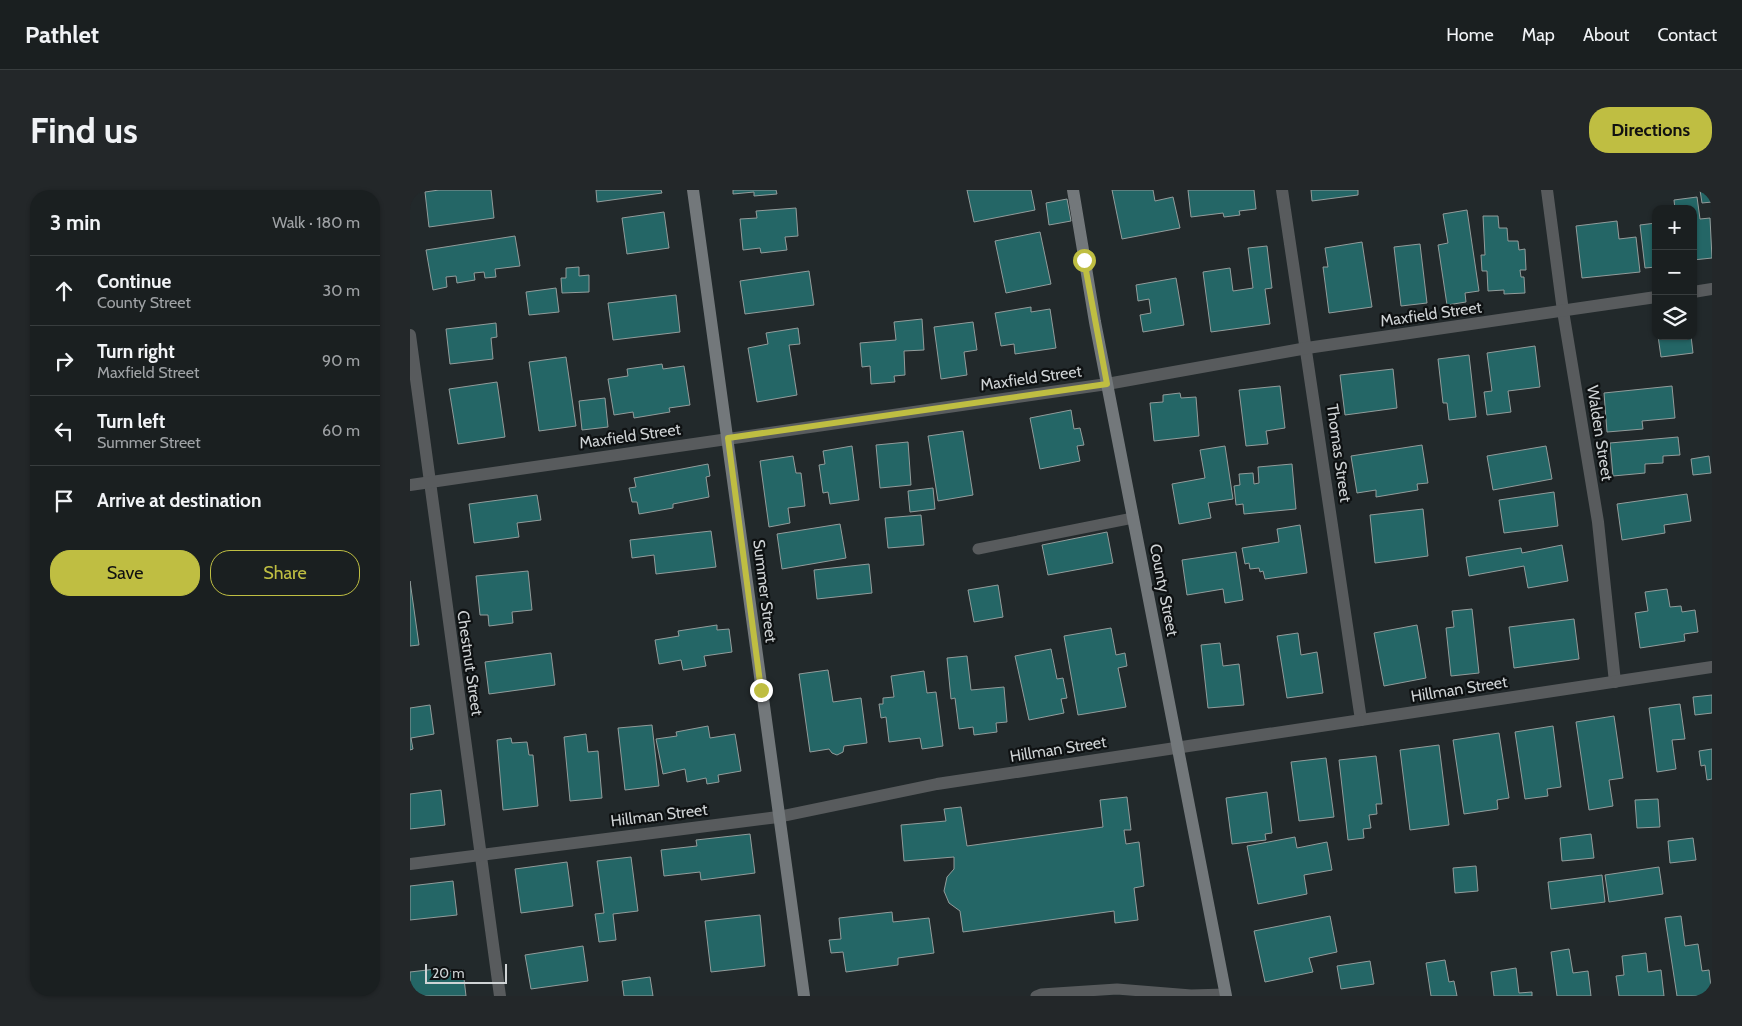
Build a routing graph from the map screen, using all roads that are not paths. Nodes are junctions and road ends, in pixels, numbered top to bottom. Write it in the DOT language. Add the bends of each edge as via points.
graph roads {
  1 [pos="693,190"];
  2 [pos="1073,190"];
  3 [pos="1282,190"];
  4 [pos="1547,190"];
  5 [pos="1712,289"];
  6 [pos="1697,291"];
  7 [pos="1652,298"];
  8 [pos="1563,311"];
  9 [pos="410,335"];
  10 [pos="1307,348"];
  11 [pos="1107,384"];
  12 [pos="728,438"];
  13 [pos="430,482"];
  14 [pos="410,485"];
  15 [pos="1134,518"];
  16 [pos="978,549"];
  17 [pos="1712,667"];
  18 [pos="1615,682"];
  19 [pos="1361,720"];
  20 [pos="1179,748"];
  21 [pos="778,817"];
  22 [pos="479,853"];
  23 [pos="410,864"];
  24 [pos="1178,995"];
  25 [pos="1225,995"];
  26 [pos="500,996"];
  27 [pos="804,996"];
  28 [pos="1036,996"];
  1 -- 12 [label="main road, Summer Street"];
  2 -- 11 [label="main road, County Street"];
  3 -- 10 [label="street, Thomas Street"];
  4 -- 8 [label="street, Walden Street"];
  5 -- 6 [label="street"];
  7 -- 8 [label="street, Maxfield Street"];
  8 -- 10 [label="street, Maxfield Street"];
  8 -- 18 [label="street, Walden Street" via="1598,522"];
  9 -- 13 [label="street, Chestnut Street"];
  10 -- 11 [label="street, Maxfield Street"];
  10 -- 19 [label="street, Thomas Street"];
  11 -- 12 [label="street, Maxfield Street"];
  11 -- 15 [label="main road, County Street"];
  12 -- 13 [label="street, Maxfield Street"];
  12 -- 21 [label="main road, Summer Street"];
  13 -- 14 [label="street, Maxfield Street"];
  13 -- 22 [label="street, Chestnut Street"];
  15 -- 16 [label="lane"];
  15 -- 20 [label="main road, County Street"];
  17 -- 18 [label="street, Hillman Street"];
  18 -- 19 [label="street, Hillman Street"];
  19 -- 20 [label="street, Hillman Street"];
  20 -- 21 [label="street, Hillman Street" via="937,784"];
  20 -- 25 [label="main road, County Street"];
  21 -- 22 [label="street, Hillman Street"];
  21 -- 27 [label="main road, Summer Street"];
  22 -- 23 [label="street, Hillman Street"];
  22 -- 26 [label="street, Chestnut Street"];
  24 -- 25 [label="lane"];
  24 -- 28 [label="lane" via="1117,989"];
}
